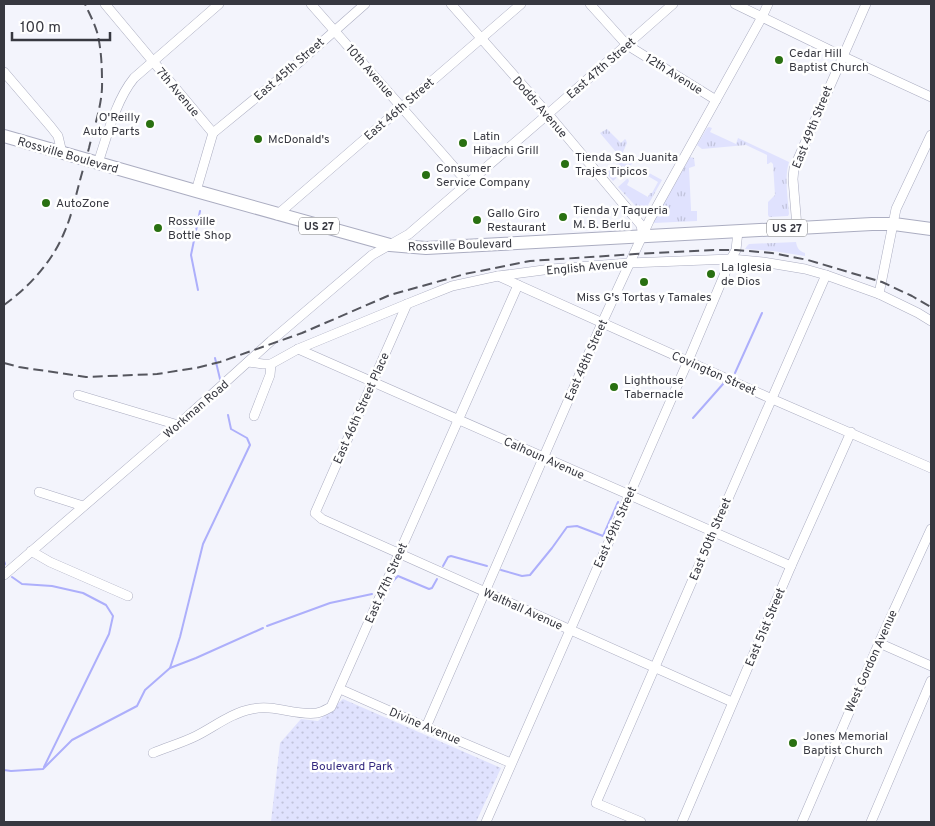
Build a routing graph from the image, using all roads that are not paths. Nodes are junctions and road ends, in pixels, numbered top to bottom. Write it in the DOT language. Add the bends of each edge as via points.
graph roads {
  1 [pos="104,4"];
  2 [pos="219,4"];
  3 [pos="311,4"];
  4 [pos="364,4"];
  5 [pos="451,4"];
  6 [pos="521,4"];
  7 [pos="590,4"];
  8 [pos="673,4"];
  9 [pos="735,4"];
  10 [pos="768,4"];
  11 [pos="866,4"];
  12 [pos="762,17"];
  13 [pos="334,30"];
  14 [pos="481,38"];
  15 [pos="627,45"];
  16 [pos="842,56"];
  17 [pos="153,61"];
  18 [pos="4,72"];
  19 [pos="931,97"];
  20 [pos="716,100"];
  21 [pos="401,107"];
  22 [pos="548,114"];
  23 [pos="213,133"];
  24 [pos="931,134"];
  25 [pos="4,136"];
  26 [pos="62,153"];
  27 [pos="98,163"];
  28 [pos="468,183"];
  29 [pos="196,191"];
  30 [pos="277,214"];
  31 [pos="894,224"];
  32 [pos="797,227"];
  33 [pos="931,229"];
  34 [pos="738,231"];
  35 [pos="643,236"];
  36 [pos="390,246"];
  37 [pos="730,259"];
  38 [pos="629,263"];
  39 [pos="826,275"];
  40 [pos="498,276"];
  41 [pos="518,285"];
  42 [pos="879,294"];
  43 [pos="406,304"];
  44 [pos="931,321"];
  45 [pos="602,323"];
  46 [pos="298,350"];
  47 [pos="688,361"];
  48 [pos="248,362"];
  49 [pos="271,364"];
  50 [pos="373,382"];
  51 [pos="78,395"];
  52 [pos="772,399"];
  53 [pos="254,416"];
  54 [pos="458,419"];
  55 [pos="178,425"];
  56 [pos="851,432"];
  57 [pos="544,457"];
  58 [pos="931,468"];
  59 [pos="39,492"];
  60 [pos="629,495"];
  61 [pos="83,506"];
  62 [pos="315,513"];
  63 [pos="931,529"];
  64 [pos="713,533"];
  65 [pos="31,551"];
  66 [pos="399,554"];
  67 [pos="791,566"];
  68 [pos="4,575"];
  69 [pos="485,592"];
  70 [pos="128,596"];
  71 [pos="570,630"];
  72 [pos="879,643"];
  73 [pos="931,666"];
  74 [pos="655,668"];
  75 [pos="931,682"];
  76 [pos="340,689"];
  77 [pos="732,702"];
  78 [pos="426,727"];
  79 [pos="153,753"];
  80 [pos="511,763"];
  81 [pos="486,822"];
  82 [pos="641,822"];
  83 [pos="682,822"];
  84 [pos="802,822"];
  85 [pos="871,822"];
  1 -- 17 [label="street, 7th Avenue"];
  2 -- 17 [label="street"];
  3 -- 13 [label="street, 10th Avenue"];
  4 -- 13 [label="street, East 45th Street"];
  5 -- 14 [label="street, Dodds Avenue"];
  6 -- 14 [label="street, East 46th Street"];
  7 -- 15 [label="street, 12th Avenue"];
  8 -- 15 [label="street, East 47th Street"];
  9 -- 12 [label="street"];
  10 -- 12 [label="street, East 48th Street"];
  11 -- 16 [label="street, East 49th Street"];
  12 -- 16 [label="street"];
  12 -- 20 [label="street, East 48th Street"];
  13 -- 21 [label="street, 10th Avenue"];
  13 -- 23 [label="street, East 45th Street"];
  14 -- 21 [label="street, East 46th Street"];
  14 -- 22 [label="street, Dodds Avenue"];
  15 -- 20 [label="street, 12th Avenue"];
  15 -- 22 [label="street, East 47th Street"];
  16 -- 19 [label="street"];
  16 -- 32 [label="street, East 49th Street" via="794,168"];
  17 -- 23 [label="street, 7th Avenue"];
  17 -- 27 [label="street" via="127,86"];
  18 -- 26 [label="street" via="58,136"];
  20 -- 35 [label="street, East 48th Street"];
  21 -- 28 [label="street, 10th Avenue"];
  21 -- 30 [label="street, East 46th Street"];
  22 -- 28 [label="street, East 47th Street"];
  22 -- 35 [label="street, Dodds Avenue" via="641,225"];
  23 -- 29 [label="street"];
  24 -- 31 [label="street" via="896,209"];
  25 -- 26 [label="highway, Rossville Boulevard / US 27"];
  26 -- 27 [label="highway, Rossville Boulevard / US 27"];
  27 -- 29 [label="highway, Rossville Boulevard / US 27"];
  28 -- 36 [label="street, East 47th Street" via="409,234"];
  29 -- 30 [label="highway, Rossville Boulevard / US 27"];
  30 -- 36 [label="highway, Rossville Boulevard / US 27"];
  31 -- 32 [label="highway, Rossville Boulevard / US 27"];
  31 -- 33 [label="highway, Rossville Boulevard / US 27"];
  31 -- 42 [label="street"];
  32 -- 34 [label="highway, Rossville Boulevard / US 27"];
  34 -- 35 [label="highway, Rossville Boulevard / US 27"];
  34 -- 37 [label="street, East 49th Street" via="736,250"];
  35 -- 36 [label="highway, Rossville Boulevard / US 27" via="426,248"];
  35 -- 38 [label="street, East 48th Street"];
  36 -- 48 [label="street, Workman Road" via="372,256"];
  37 -- 38 [label="street, English Avenue"];
  37 -- 39 [label="street, English Avenue" via="788,266"];
  37 -- 47 [label="street, East 49th Street"];
  38 -- 40 [label="street, English Avenue"];
  38 -- 45 [label="street, East 48th Street"];
  39 -- 42 [label="street, English Avenue"];
  39 -- 52 [label="street, East 50th Street"];
  40 -- 41 [label="street, Covington Street"];
  40 -- 43 [label="street, English Avenue" via="452,286"];
  41 -- 45 [label="street, Covington Street"];
  41 -- 54 [label="street, East 47th Street"];
  42 -- 44 [label="street, English Avenue"];
  43 -- 46 [label="street, English Avenue"];
  43 -- 50 [label="street, East 46th Street Place"];
  45 -- 47 [label="street, Covington Street"];
  45 -- 57 [label="street, East 48th Street"];
  46 -- 49 [label="street, English Avenue"];
  46 -- 50 [label="street, Calhoun Avenue"];
  47 -- 52 [label="street, Covington Street"];
  47 -- 60 [label="street, East 49th Street"];
  48 -- 49 [label="street"];
  48 -- 55 [label="street, Workman Road"];
  49 -- 53 [label="street"];
  50 -- 54 [label="street, Calhoun Avenue"];
  50 -- 62 [label="street, East 46th Street Place"];
  51 -- 55 [label="street"];
  52 -- 56 [label="street, Covington Street"];
  52 -- 64 [label="street, East 50th Street"];
  54 -- 57 [label="street, Calhoun Avenue"];
  54 -- 66 [label="street, East 47th Street"];
  55 -- 61 [label="street, Workman Road"];
  56 -- 58 [label="street, Covington Street"];
  56 -- 67 [label="street, East 51st Street"];
  57 -- 60 [label="street, Calhoun Avenue"];
  57 -- 69 [label="street, East 48th Street"];
  59 -- 61 [label="street"];
  60 -- 64 [label="street, Calhoun Avenue"];
  60 -- 71 [label="street, East 49th Street"];
  61 -- 65 [label="street, Workman Road"];
  62 -- 66 [label="street, Walthall Avenue"];
  63 -- 72 [label="street, West Gordon Avenue"];
  64 -- 67 [label="street, Calhoun Avenue"];
  64 -- 74 [label="street, East 50th Street"];
  65 -- 68 [label="street, Workman Road"];
  65 -- 70 [label="street"];
  66 -- 69 [label="street, Walthall Avenue"];
  66 -- 76 [label="street, East 47th Street"];
  67 -- 77 [label="street, East 51st Street"];
  69 -- 71 [label="street, Walthall Avenue"];
  69 -- 78 [label="street, East 48th Street"];
  71 -- 74 [label="street, Walthall Avenue"];
  71 -- 80 [label="street, East 49th Street"];
  72 -- 73 [label="street"];
  72 -- 84 [label="street, West Gordon Avenue"];
  74 -- 77 [label="street, Walthall Avenue"];
  74 -- 82 [label="street, East 50th Street" via="596,803"];
  75 -- 85 [label="street"];
  76 -- 78 [label="street, Divine Avenue"];
  76 -- 79 [label="street, East 47th Street" via="332,707 318,712 262,707 249,709"];
  77 -- 83 [label="street, East 51st Street"];
  78 -- 80 [label="street, Divine Avenue"];
  80 -- 81 [label="street, East 49th Street"];
}
